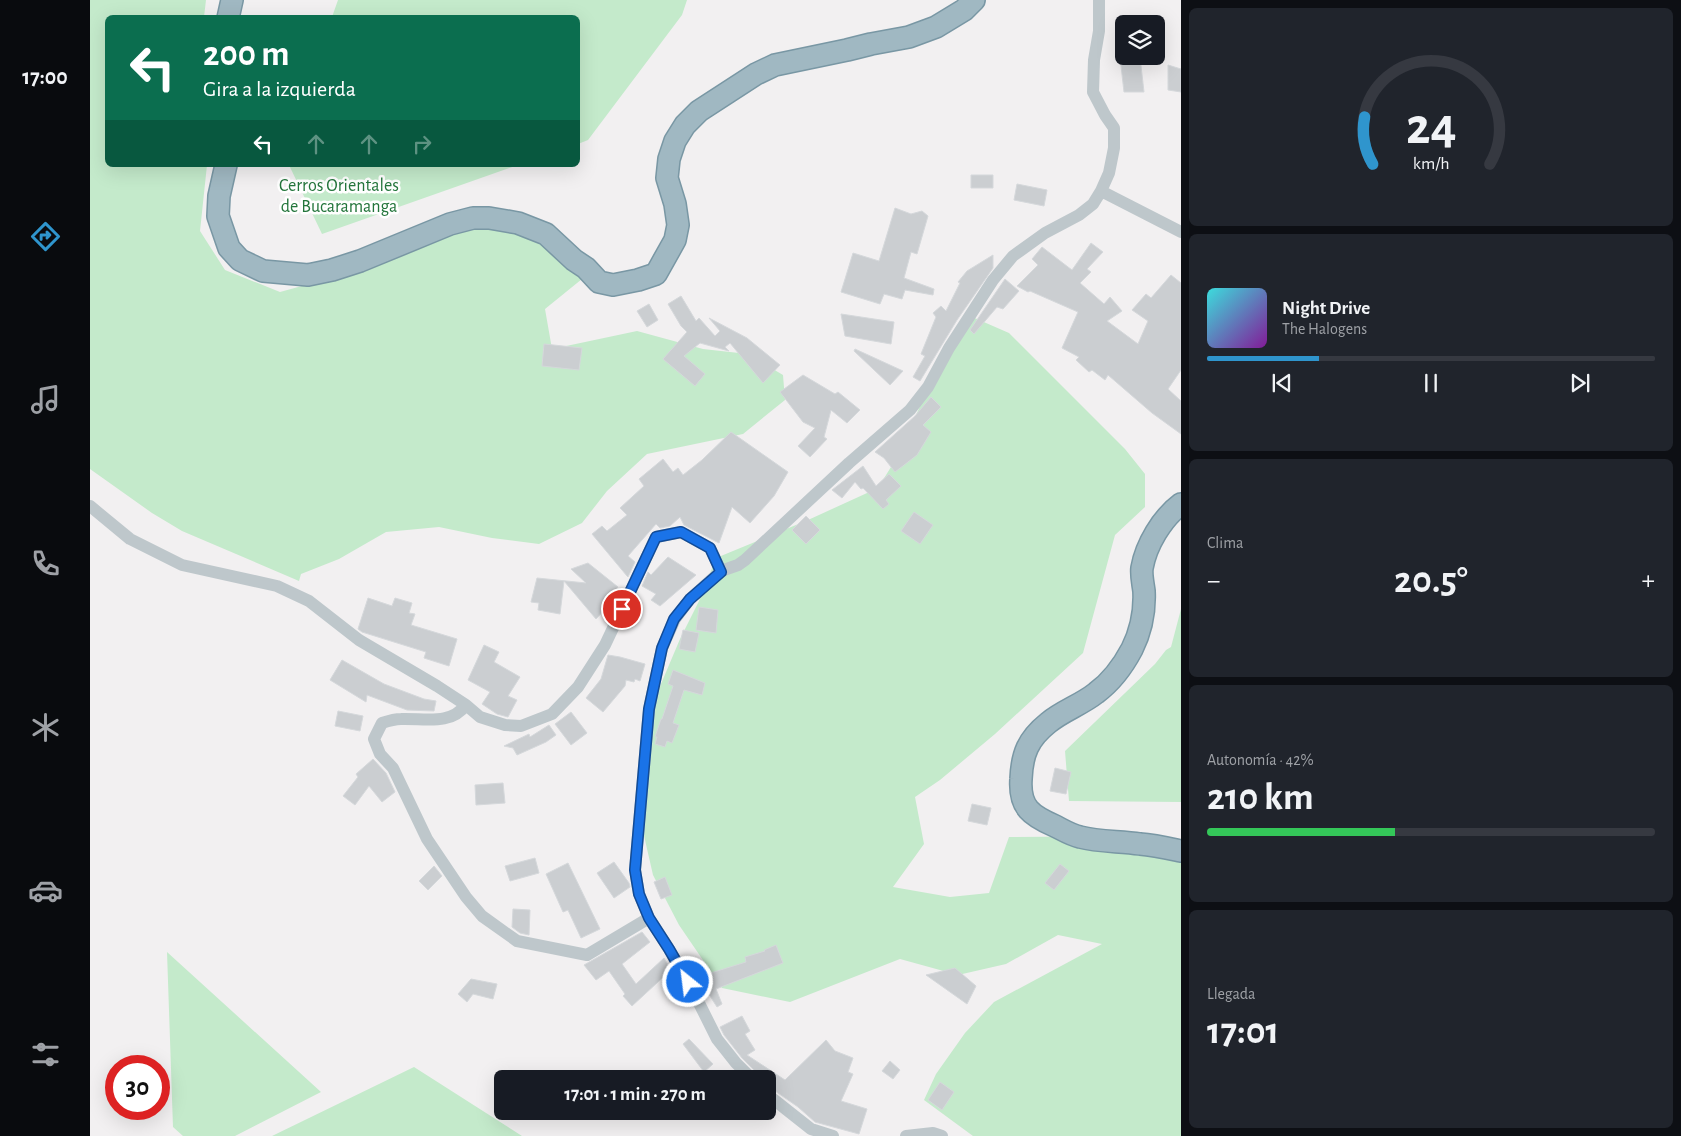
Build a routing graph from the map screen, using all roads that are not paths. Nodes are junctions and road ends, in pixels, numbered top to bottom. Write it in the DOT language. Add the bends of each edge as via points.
graph roads {
  1 [pos="232,0"];
  2 [pos="974,0"];
  3 [pos="1099,0"];
  4 [pos="229,15"];
  5 [pos="225,167"];
  6 [pos="1101,191"];
  7 [pos="1181,232"];
  8 [pos="1181,504"];
  9 [pos="90,506"];
  10 [pos="721,572"];
  11 [pos="466,705"];
  12 [pos="1181,851"];
  13 [pos="649,918"];
  14 [pos="743,1070"];
  15 [pos="776,1101"];
  16 [pos="833,1136"];
  17 [pos="906,1136"];
  18 [pos="942,1136"];
  1 -- 4 [label="highway"];
  2 -- 5 [label="highway" via="936,27 909,37 775,65 699,111 675,141 669,159 668,178 678,225 675,240 656,274 638,280 613,285 599,282 546,234 518,223 489,218 450,224 360,262 332,270 308,275 263,271 240,260 229,248 218,216 218,196"];
  3 -- 6 [label="street" via="1093,92 1114,128 1109,173"];
  6 -- 7 [label="street"];
  6 -- 10 [label="street" via="1093,204 1079,215 1045,233 1013,256 993,280 949,348 928,388 910,410 745,560"];
  8 -- 12 [label="highway" via="1157,532 1145,555 1142,570 1144,614 1123,664 1100,689 1048,723 1028,743 1020,784 1029,810 1035,817 1067,832 1080,837"];
  9 -- 11 [label="street" via="130,539 182,565 277,586 309,601 359,640"];
  10 -- 11 [label="street" via="710,548 681,532 656,537 605,645 578,687 552,714 521,726 505,725 480,717"];
  10 -- 13 [label="street" via="690,599 674,619 662,648 649,709 635,870 639,894"];
  11 -- 13 [label="street" via="460,713 450,717 382,723 374,739 380,754 393,768 427,839 482,916 517,940 587,955"];
  13 -- 14 [label="street" via="698,999 717,1039"];
  15 -- 16 [label="street" via="810,1129"];
  17 -- 18 [label="street" via="933,1133"];
}
